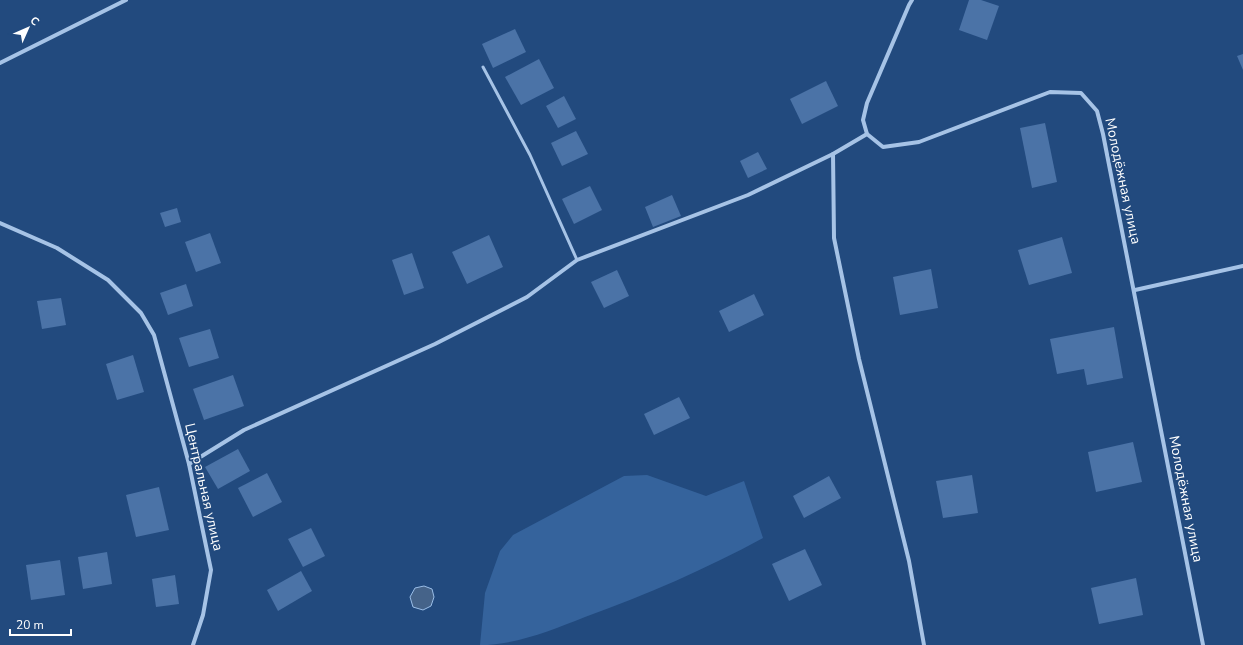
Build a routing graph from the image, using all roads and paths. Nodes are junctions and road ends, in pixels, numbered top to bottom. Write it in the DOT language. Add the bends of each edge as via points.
graph roads {
  1 [pos="126,0"];
  2 [pos="912,0"];
  3 [pos="0,63"];
  4 [pos="484,67"];
  5 [pos="867,134"];
  6 [pos="832,154"];
  7 [pos="0,223"];
  8 [pos="577,260"];
  9 [pos="1243,266"];
  10 [pos="1135,290"];
  11 [pos="189,464"];
  12 [pos="193,645"];
  13 [pos="924,645"];
  14 [pos="1203,645"];
  1 -- 3 [label="street"];
  2 -- 5 [label="street" via="867,103 863,120"];
  4 -- 8 [label="lane" via="530,155"];
  5 -- 6 [label="street"];
  5 -- 10 [label="street, Молодёжная улица" via="883,147 919,142 1050,92 1081,93 1097,111 1104,134"];
  6 -- 8 [label="street" via="748,195"];
  6 -- 13 [label="street" via="834,238 859,359 910,561"];
  7 -- 11 [label="street, Центральная улица" via="57,248 108,280 142,313 154,335"];
  8 -- 11 [label="street" via="527,297 435,344 244,430"];
  9 -- 10 [label="street"];
  10 -- 14 [label="street, Молодёжная улица"];
  11 -- 12 [label="street, Центральная улица" via="211,570 203,615"];
}
